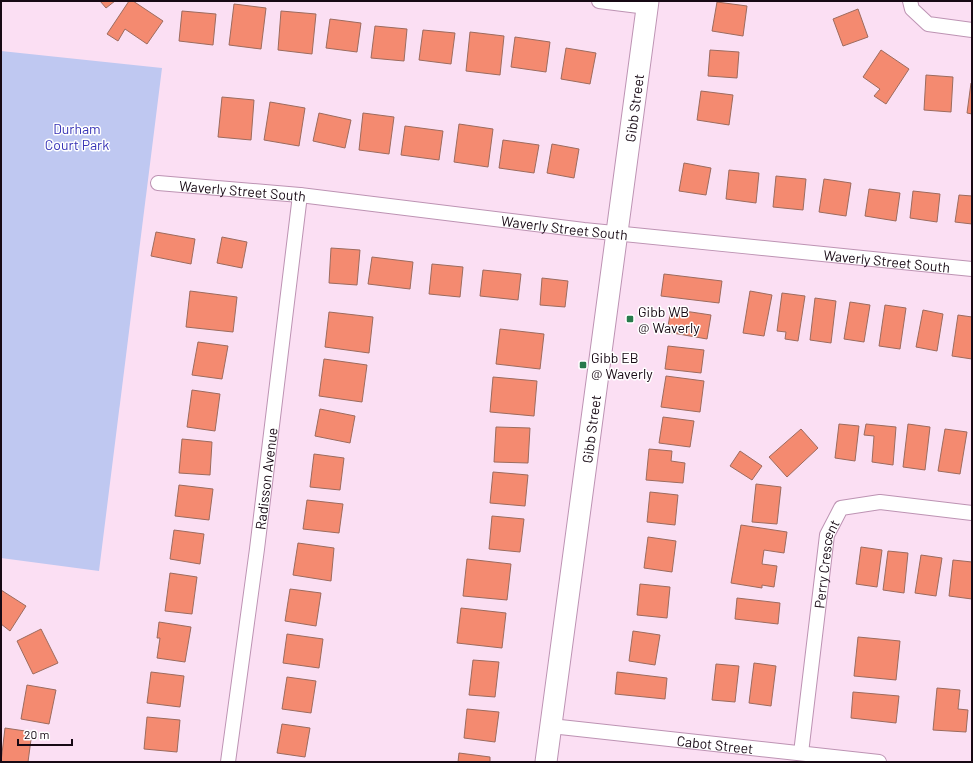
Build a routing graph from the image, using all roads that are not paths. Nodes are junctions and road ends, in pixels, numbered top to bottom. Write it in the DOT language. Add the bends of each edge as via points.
graph roads {
  1 [pos="599,1"];
  2 [pos="910,1"];
  3 [pos="647,4"];
  4 [pos="972,30"];
  5 [pos="158,183"];
  6 [pos="300,195"];
  7 [pos="617,233"];
  8 [pos="972,269"];
  9 [pos="972,513"];
  10 [pos="551,726"];
  11 [pos="801,753"];
  12 [pos="228,762"];
  13 [pos="546,762"];
  14 [pos="879,762"];
  1 -- 3 [label="street"];
  2 -- 4 [label="street" via="912,8 928,24"];
  3 -- 7 [label="main road, Gibb Street"];
  5 -- 6 [label="street, Waverly Street South"];
  6 -- 7 [label="street, Waverly Street South"];
  6 -- 12 [label="street, Radisson Avenue"];
  7 -- 8 [label="street, Waverly Street South"];
  7 -- 10 [label="main road, Gibb Street"];
  9 -- 11 [label="street, Perry Crescent" via="880,502 841,508 827,535"];
  10 -- 11 [label="street, Cabot Street"];
  10 -- 13 [label="main road, Gibb Street"];
  11 -- 14 [label="street, Cabot Street"];
}
